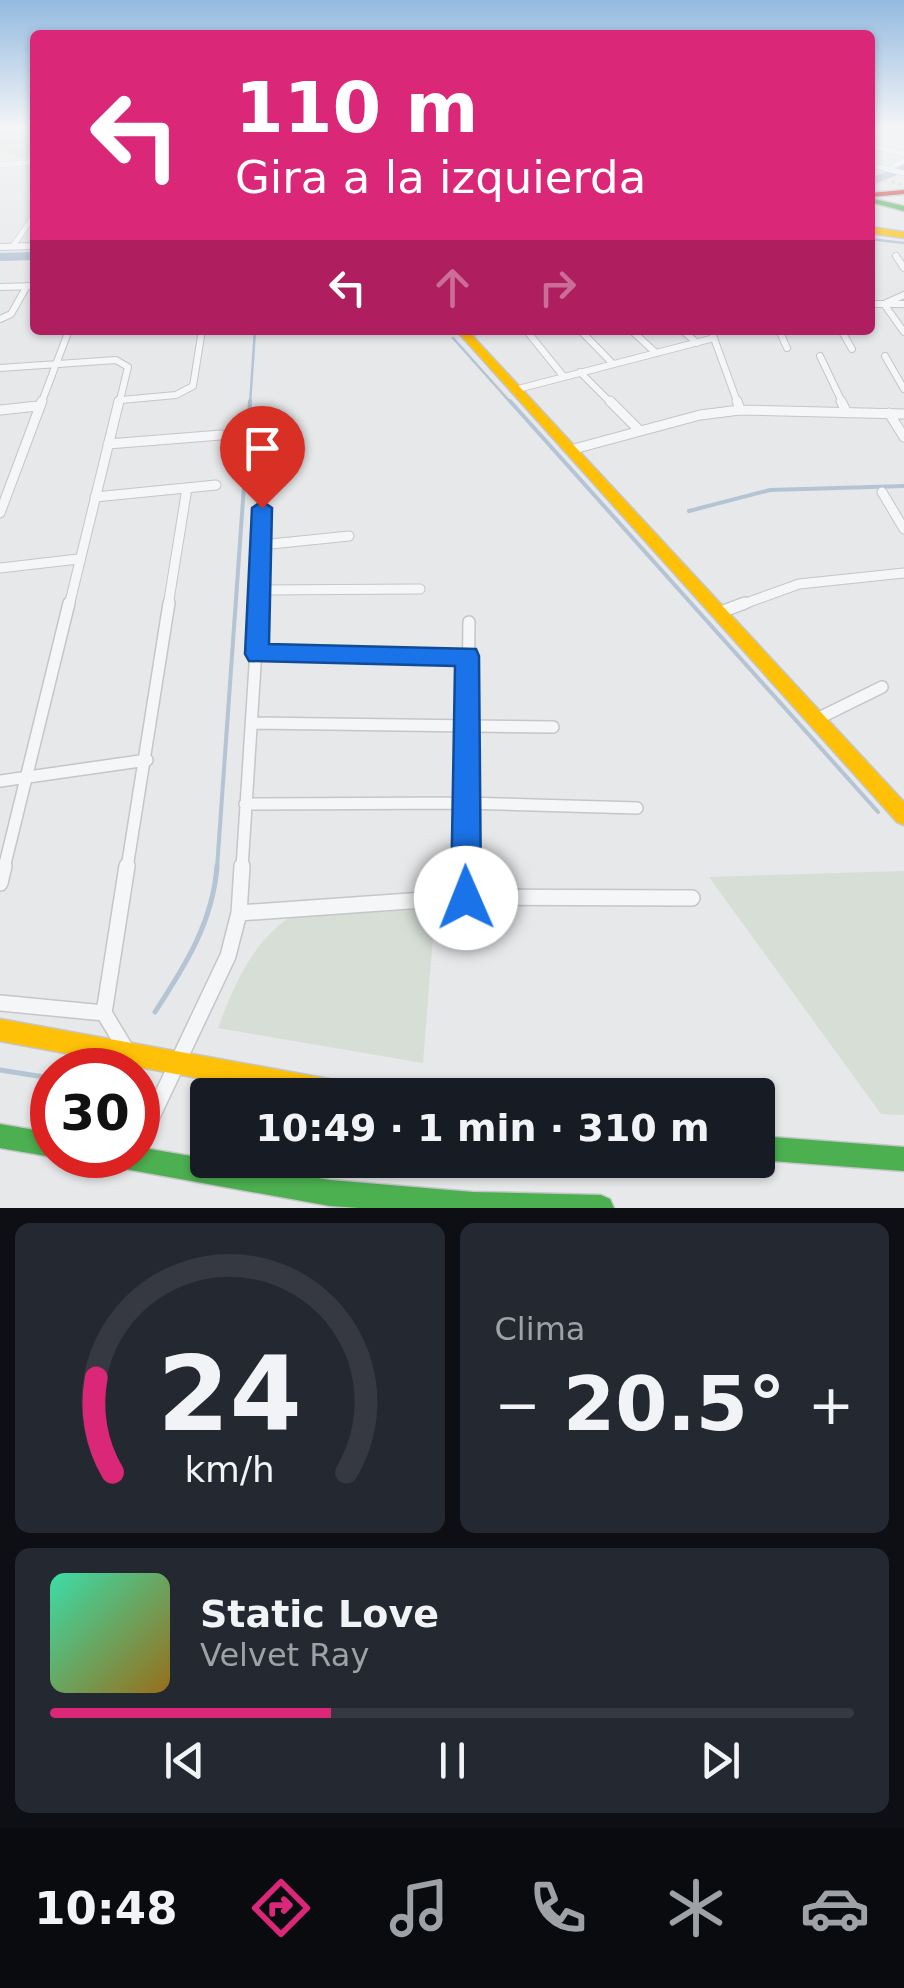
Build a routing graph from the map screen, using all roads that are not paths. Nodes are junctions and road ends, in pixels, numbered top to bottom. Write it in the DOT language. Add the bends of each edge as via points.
graph roads {
  1 [pos="904,192"];
  2 [pos="875,201"];
  3 [pos="875,203"];
  4 [pos="904,212"];
  5 [pos="30,221"];
  6 [pos="875,231"];
  7 [pos="904,235"];
  8 [pos="13,246"];
  9 [pos="30,246"];
  10 [pos="0,247"];
  11 [pos="896,256"];
  12 [pos="904,268"];
  13 [pos="30,286"];
  14 [pos="0,287"];
  15 [pos="30,287"];
  16 [pos="904,296"];
  17 [pos="875,304"];
  18 [pos="884,304"];
  19 [pos="904,304"];
  20 [pos="0,319"];
  21 [pos="904,332"];
  22 [pos="67,335"];
  23 [pos="201,335"];
  24 [pos="472,335"];
  25 [pos="530,335"];
  26 [pos="585,335"];
  27 [pos="636,335"];
  28 [pos="688,335"];
  29 [pos="710,335"];
  30 [pos="712,335"];
  31 [pos="780,335"];
  32 [pos="844,335"];
  33 [pos="697,342"];
  34 [pos="787,348"];
  35 [pos="852,349"];
  36 [pos="656,353"];
  37 [pos="820,356"];
  38 [pos="885,356"];
  39 [pos="55,364"];
  40 [pos="613,364"];
  41 [pos="0,368"];
  42 [pos="580,372"];
  43 [pos="564,376"];
  44 [pos="518,389"];
  45 [pos="904,389"];
  46 [pos="121,400"];
  47 [pos="38,406"];
  48 [pos="0,410"];
  49 [pos="740,410"];
  50 [pos="847,413"];
  51 [pos="890,414"];
  52 [pos="904,414"];
  53 [pos="640,431"];
  54 [pos="221,435"];
  55 [pos="904,436"];
  56 [pos="108,444"];
  57 [pos="570,450"];
  58 [pos="216,484"];
  59 [pos="187,488"];
  60 [pos="882,492"];
  61 [pos="95,497"];
  62 [pos="1,507"];
  63 [pos="262,508"];
  64 [pos="904,529"];
  65 [pos="349,536"];
  66 [pos="261,545"];
  67 [pos="78,559"];
  68 [pos="0,568"];
  69 [pos="903,575"];
  70 [pos="420,589"];
  71 [pos="260,590"];
  72 [pos="718,613"];
  73 [pos="468,622"];
  74 [pos="257,654"];
  75 [pos="467,656"];
  76 [pos="882,687"];
  77 [pos="817,719"];
  78 [pos="252,723"];
  79 [pos="465,724"];
  80 [pos="553,727"];
  81 [pos="146,760"];
  82 [pos="27,777"];
  83 [pos="0,781"];
  84 [pos="464,803"];
  85 [pos="246,804"];
  86 [pos="638,808"];
  87 [pos="904,816"];
  88 [pos="0,884"];
  89 [pos="466,898"];
  90 [pos="692,898"];
  91 [pos="239,913"];
  92 [pos="0,1003"];
  93 [pos="104,1013"];
  94 [pos="0,1030"];
  95 [pos="110,1048"];
  96 [pos="126,1048"];
  97 [pos="160,1058"];
  98 [pos="176,1061"];
  99 [pos="251,1078"];
  100 [pos="160,1093"];
  101 [pos="0,1136"];
  102 [pos="30,1141"];
  103 [pos="775,1149"];
  104 [pos="904,1159"];
  105 [pos="160,1160"];
  106 [pos="601,1208"];
  1 -- 2 [label="main road"];
  3 -- 4 [label="main road"];
  5 -- 8 [label="street"];
  6 -- 7 [label="main road"];
  8 -- 9 [label="street"];
  8 -- 10 [label="street"];
  11 -- 12 [label="street"];
  13 -- 14 [label="street"];
  15 -- 20 [label="street"];
  16 -- 18 [label="street"];
  17 -- 18 [label="street"];
  18 -- 19 [label="street"];
  18 -- 21 [label="street"];
  22 -- 39 [label="street"];
  23 -- 46 [label="street" via="193,386 176,396"];
  24 -- 44 [label="main road"];
  25 -- 43 [label="street"];
  26 -- 40 [label="street"];
  27 -- 36 [label="street"];
  28 -- 33 [label="street"];
  29 -- 33 [label="street"];
  30 -- 49 [label="street"];
  31 -- 34 [label="street"];
  32 -- 35 [label="street"];
  33 -- 36 [label="street"];
  36 -- 40 [label="street"];
  37 -- 50 [label="street"];
  38 -- 45 [label="street"];
  39 -- 41 [label="street"];
  39 -- 46 [label="street" via="124,363"];
  39 -- 47 [label="street"];
  40 -- 42 [label="street"];
  42 -- 43 [label="street"];
  42 -- 53 [label="street"];
  43 -- 44 [label="street"];
  44 -- 57 [label="main road"];
  46 -- 56 [label="street"];
  47 -- 48 [label="street"];
  47 -- 62 [label="street"];
  49 -- 50 [label="street"];
  49 -- 53 [label="street"];
  50 -- 51 [label="street"];
  51 -- 52 [label="street"];
  51 -- 55 [label="street"];
  53 -- 57 [label="street"];
  54 -- 56 [label="street"];
  56 -- 61 [label="street"];
  57 -- 72 [label="main road"];
  58 -- 59 [label="street"];
  59 -- 61 [label="street"];
  59 -- 81 [label="street"];
  60 -- 64 [label="street"];
  61 -- 67 [label="street"];
  63 -- 66 [label="street"];
  65 -- 66 [label="street"];
  66 -- 71 [label="street"];
  67 -- 68 [label="street"];
  67 -- 82 [label="street"];
  69 -- 72 [label="street" via="799,584"];
  70 -- 71 [label="street"];
  71 -- 74 [label="street"];
  72 -- 77 [label="main road"];
  73 -- 75 [label="street"];
  74 -- 75 [label="street"];
  74 -- 78 [label="street"];
  75 -- 79 [label="street"];
  76 -- 77 [label="street"];
  77 -- 87 [label="main road"];
  78 -- 79 [label="street"];
  78 -- 85 [label="street"];
  79 -- 80 [label="street"];
  79 -- 84 [label="street"];
  81 -- 82 [label="street"];
  81 -- 93 [label="street"];
  82 -- 83 [label="street"];
  82 -- 88 [label="street"];
  84 -- 85 [label="street"];
  84 -- 86 [label="street"];
  84 -- 89 [label="street"];
  85 -- 91 [label="street"];
  89 -- 90 [label="street"];
  89 -- 91 [label="street"];
  91 -- 98 [label="street" via="228,956"];
  92 -- 93 [label="street"];
  93 -- 96 [label="street"];
  94 -- 95 [label="main road"];
  97 -- 98 [label="main road"];
  98 -- 99 [label="main road"];
  98 -- 100 [label="street"];
  101 -- 102 [label="main road"];
  103 -- 104 [label="main road"];
  105 -- 106 [label="main road" via="330,1193"];
}
